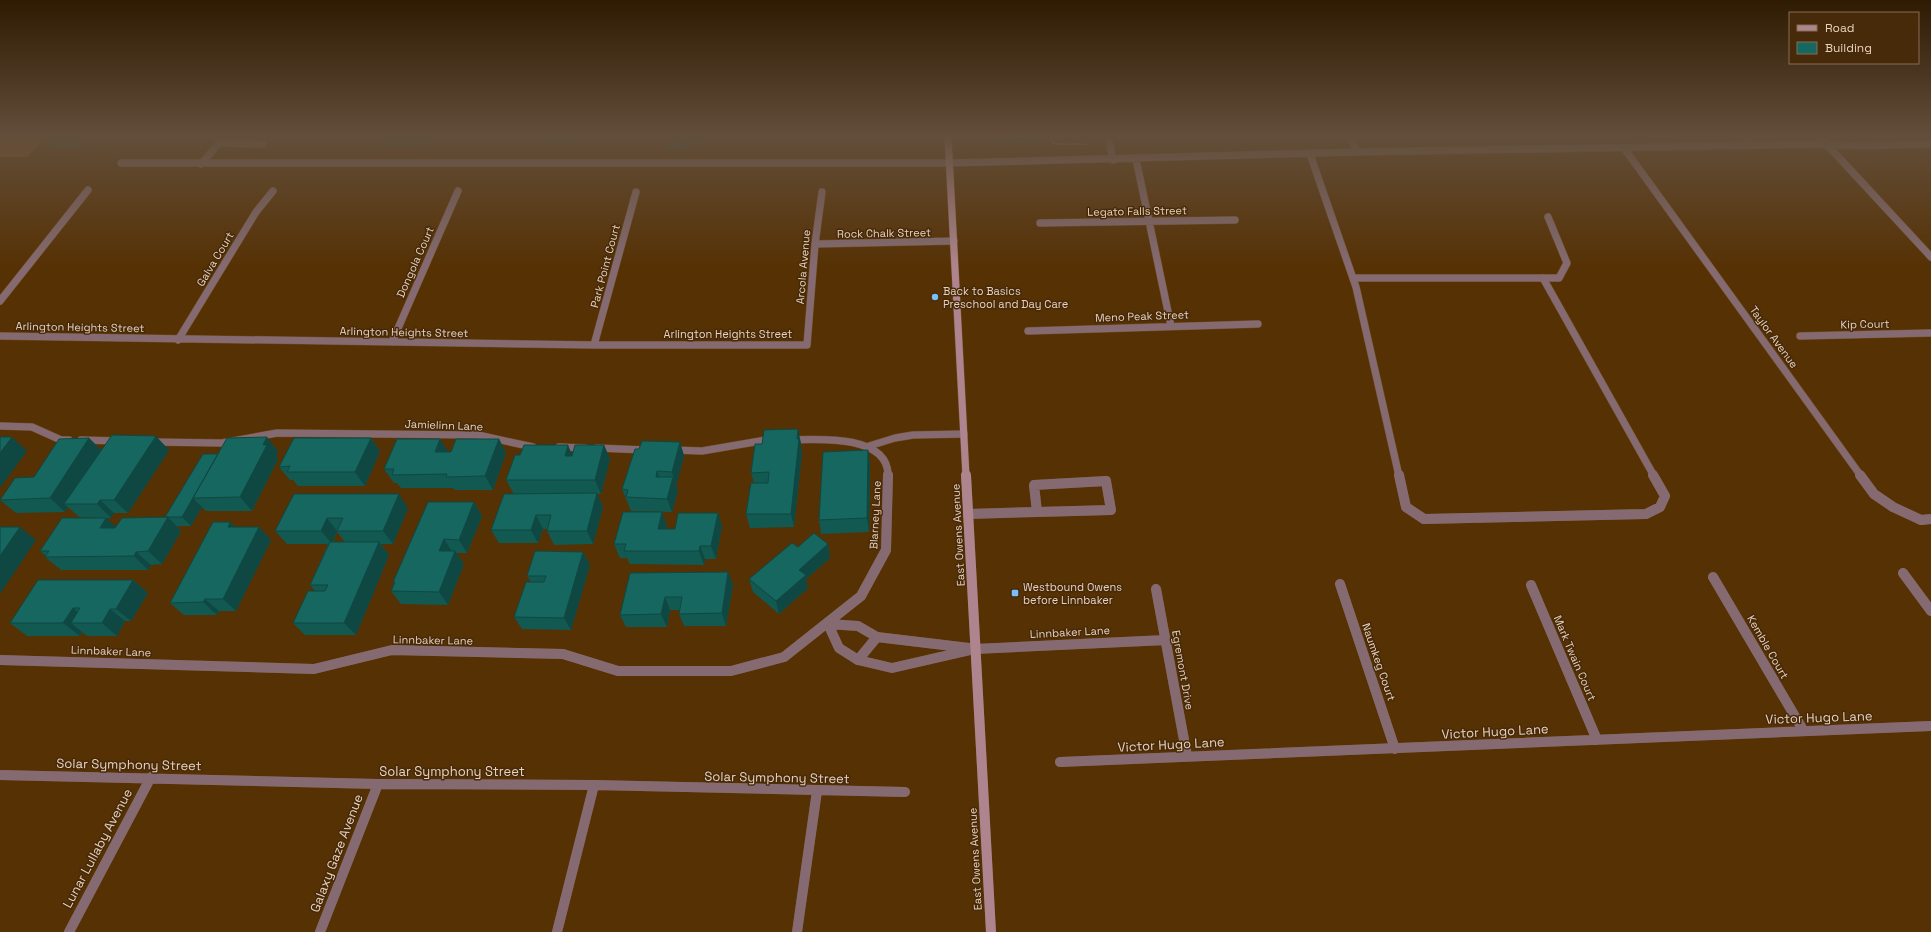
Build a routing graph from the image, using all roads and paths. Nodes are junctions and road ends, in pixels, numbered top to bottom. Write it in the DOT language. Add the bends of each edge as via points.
graph roads {
  1 [pos="950,180"];
  2 [pos="1141,180"];
  3 [pos="1319,180"];
  4 [pos="1647,180"];
  5 [pos="1860,180"];
  6 [pos="88,190"];
  7 [pos="273,191"];
  8 [pos="458,191"];
  9 [pos="636,192"];
  10 [pos="822,192"];
  11 [pos="1548,217"];
  12 [pos="1235,220"];
  13 [pos="1150,221"];
  14 [pos="1040,223"];
  15 [pos="954,241"];
  16 [pos="815,244"];
  17 [pos="1931,257"];
  18 [pos="1353,278"];
  19 [pos="1543,278"];
  20 [pos="0,301"];
  21 [pos="1258,324"];
  22 [pos="1171,326"];
  23 [pos="1028,331"];
  24 [pos="1931,333"];
  25 [pos="0,336"];
  26 [pos="1800,336"];
  27 [pos="178,340"];
  28 [pos="392,342"];
  29 [pos="594,345"];
  30 [pos="807,345"];
  31 [pos="0,426"];
  32 [pos="964,434"];
  33 [pos="130,441"];
  34 [pos="145,442"];
  35 [pos="869,446"];
  36 [pos="883,459"];
  37 [pos="1037,513"];
  38 [pos="968,514"];
  39 [pos="1931,519"];
  40 [pos="1903,572"];
  41 [pos="1712,577"];
  42 [pos="1340,584"];
  43 [pos="1531,585"];
  44 [pos="1156,589"];
  45 [pos="1931,611"];
  46 [pos="828,624"];
  47 [pos="877,637"];
  48 [pos="1166,640"];
  49 [pos="975,649"];
  50 [pos="0,660"];
  51 [pos="858,660"];
  52 [pos="1931,726"];
  53 [pos="1803,730"];
  54 [pos="1597,740"];
  55 [pos="1395,749"];
  56 [pos="1187,756"];
  57 [pos="1060,762"];
  58 [pos="0,774"];
  59 [pos="151,777"];
  60 [pos="378,784"];
  61 [pos="594,785"];
  62 [pos="817,791"];
  63 [pos="905,792"];
  64 [pos="69,932"];
  65 [pos="320,932"];
  66 [pos="558,932"];
  67 [pos="797,932"];
  68 [pos="991,932"];
  1 -- 15 [label="main road, East Owens Avenue"];
  2 -- 13 [label="street"];
  3 -- 18 [label="street"];
  4 -- 39 [label="street, Taylor Avenue" via="1874,494 1893,507 1921,520"];
  5 -- 17 [label="street"];
  6 -- 20 [label="street"];
  7 -- 27 [label="street, Galva Court" via="256,212"];
  8 -- 28 [label="street, Dongola Court"];
  9 -- 29 [label="street, Park Point Court"];
  10 -- 16 [label="street, Arcola Avenue"];
  11 -- 19 [label="street" via="1566,263 1559,278"];
  12 -- 13 [label="street, Legato Falls Street"];
  13 -- 14 [label="street, Legato Falls Street"];
  13 -- 22 [label="street"];
  15 -- 16 [label="street, Rock Chalk Street"];
  15 -- 32 [label="main road, East Owens Avenue"];
  16 -- 30 [label="street, Arcola Avenue"];
  18 -- 19 [label="street"];
  18 -- 19 [label="street" via="1406,507 1424,519 1646,514 1660,507 1665,496"];
  21 -- 22 [label="street, Meno Peak Street"];
  22 -- 23 [label="street, Meno Peak Street"];
  24 -- 26 [label="street, Kip Court"];
  25 -- 27 [label="street, Arlington Heights Street"];
  27 -- 28 [label="street, Arlington Heights Street"];
  28 -- 29 [label="street, Arlington Heights Street"];
  29 -- 30 [label="street, Arlington Heights Street"];
  31 -- 33 [label="street" via="32,426 61,440"];
  32 -- 35 [label="street" via="913,435"];
  32 -- 38 [label="main road, East Owens Avenue"];
  34 -- 35 [label="street, Jamielinn Lane" via="222,443 277,433 478,435 526,447 702,451 771,439 846,440"];
  35 -- 36 [label="street, Jamielinn Lane"];
  36 -- 46 [label="street, Blarney Lane" via="888,468 886,550 861,596"];
  37 -- 37 [label="street" via="1111,510 1106,481 1034,485"];
  37 -- 38 [label="street"];
  38 -- 49 [label="main road, East Owens Avenue"];
  40 -- 45 [label="street"];
  41 -- 53 [label="street, Kemble Court"];
  42 -- 55 [label="street, Naumkeg Court"];
  43 -- 54 [label="street, Mark Twain Court"];
  44 -- 48 [label="street, Egremont Drive"];
  46 -- 47 [label="street, Linnbaker Lane" via="858,626"];
  46 -- 50 [label="street, Linnbaker Lane" via="784,657 731,671 618,671 563,654 392,650 314,669"];
  46 -- 51 [label="street, Linnbaker Lane" via="838,648"];
  47 -- 49 [label="street, Linnbaker Lane"];
  47 -- 51 [label="street"];
  48 -- 49 [label="street, Linnbaker Lane"];
  48 -- 56 [label="street, Egremont Drive"];
  49 -- 51 [label="street, Linnbaker Lane" via="892,668"];
  49 -- 68 [label="main road, East Owens Avenue"];
  52 -- 53 [label="street, Victor Hugo Lane"];
  53 -- 54 [label="street, Victor Hugo Lane"];
  54 -- 55 [label="street, Victor Hugo Lane"];
  55 -- 56 [label="street, Victor Hugo Lane"];
  56 -- 57 [label="street, Victor Hugo Lane"];
  58 -- 59 [label="street, Solar Symphony Street"];
  59 -- 60 [label="street, Solar Symphony Street"];
  59 -- 64 [label="street, Lunar Lullaby Avenue"];
  60 -- 61 [label="street, Solar Symphony Street"];
  60 -- 65 [label="street, Galaxy Gaze Avenue"];
  61 -- 62 [label="street, Solar Symphony Street"];
  61 -- 66 [label="street"];
  62 -- 63 [label="street, Solar Symphony Street"];
  62 -- 67 [label="street"];
}
